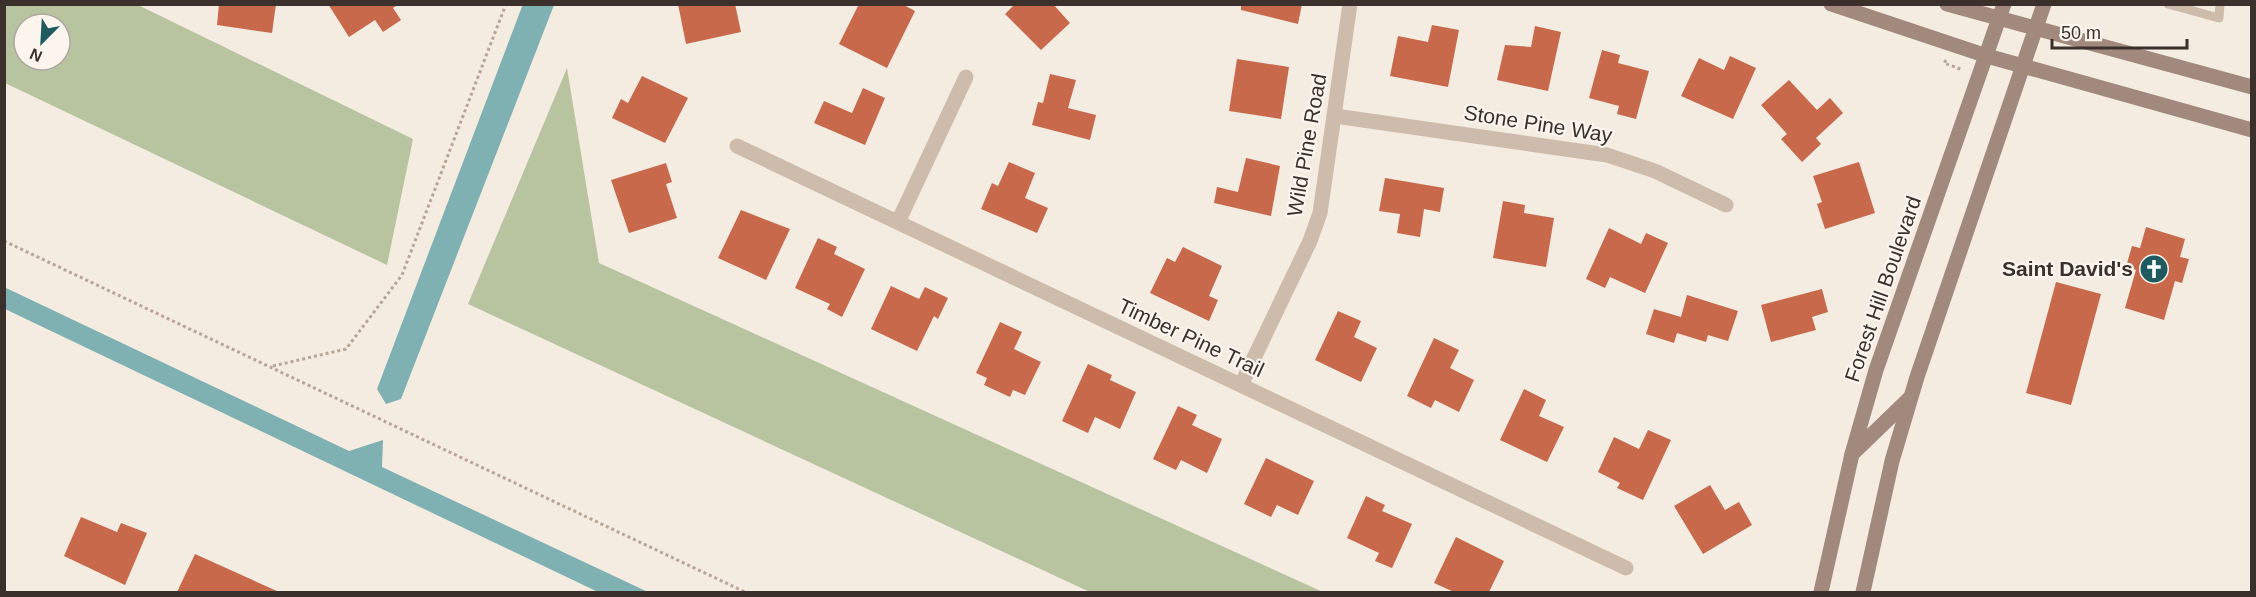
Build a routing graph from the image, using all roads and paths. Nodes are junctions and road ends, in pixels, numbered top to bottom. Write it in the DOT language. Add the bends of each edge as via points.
graph roads {
  1 [pos="506,4"];
  2 [pos="1350,4"];
  3 [pos="1831,4"];
  4 [pos="1947,4"];
  5 [pos="2044,4"];
  6 [pos="2168,4"];
  7 [pos="2220,4"];
  8 [pos="2002,11"];
  9 [pos="2037,27"];
  10 [pos="1987,56"];
  11 [pos="2024,67"];
  12 [pos="966,77"];
  13 [pos="2252,87"];
  14 [pos="1335,116"];
  15 [pos="2252,130"];
  16 [pos="737,146"];
  17 [pos="1726,205"];
  18 [pos="898,222"];
  19 [pos="4,241"];
  20 [pos="271,366"];
  21 [pos="1242,385"];
  22 [pos="1911,398"];
  23 [pos="1851,454"];
  24 [pos="1626,568"];
  25 [pos="745,592"];
  26 [pos="1821,592"];
  27 [pos="1863,592"];
  1 -- 20 [label="path" via="402,275 346,349"];
  2 -- 14 [label="street, Wild Pine Road"];
  3 -- 10 [label="main road"];
  4 -- 8 [label="main road"];
  5 -- 9 [label="main road"];
  6 -- 7 [label="lane" via="2219,18"];
  8 -- 9 [label="main road"];
  8 -- 10 [label="main road, Forest Hill Boulevard"];
  9 -- 11 [label="main road"];
  9 -- 13 [label="main road"];
  10 -- 11 [label="main road"];
  10 -- 23 [label="main road, Forest Hill Boulevard" via="1876,370"];
  11 -- 15 [label="main road"];
  11 -- 22 [label="main road"];
  12 -- 18 [label="street"];
  14 -- 17 [label="street, Stone Pine Way" via="1607,155 1655,171"];
  14 -- 21 [label="street, Wild Pine Road" via="1320,213"];
  16 -- 18 [label="street, Timber Pine Trail"];
  18 -- 21 [label="street, Timber Pine Trail"];
  19 -- 20 [label="path"];
  20 -- 25 [label="path"];
  21 -- 24 [label="street, Timber Pine Trail"];
  22 -- 23 [label="main road"];
  22 -- 27 [label="main road" via="1892,461"];
  23 -- 26 [label="main road, Forest Hill Boulevard"];
}
